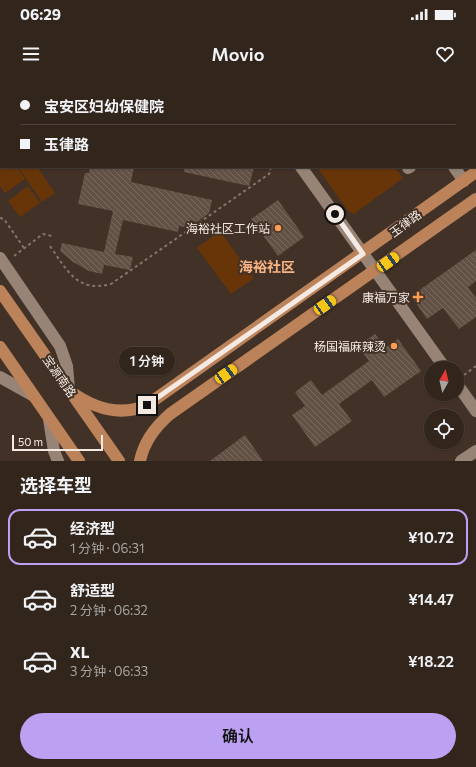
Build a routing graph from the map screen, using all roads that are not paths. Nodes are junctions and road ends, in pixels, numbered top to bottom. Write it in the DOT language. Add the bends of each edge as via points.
graph roads {
  1 [pos="302,168"];
  2 [pos="455,168"];
  3 [pos="476,172"];
  4 [pos="464,181"];
  5 [pos="476,199"];
  6 [pos="363,254"];
  7 [pos="0,258"];
  8 [pos="375,271"];
  9 [pos="0,291"];
  10 [pos="0,347"];
  11 [pos="440,361"];
  12 [pos="0,377"];
  13 [pos="464,388"];
  14 [pos="70,390"];
  15 [pos="166,393"];
  16 [pos="32,395"];
  17 [pos="176,409"];
  18 [pos="476,411"];
  19 [pos="50,419"];
  20 [pos="476,450"];
  21 [pos="58,461"];
  22 [pos="79,461"];
  23 [pos="119,461"];
  24 [pos="140,461"];
  25 [pos="461,461"];
  1 -- 6 [label="street"];
  2 -- 4 [label="street"];
  3 -- 4 [label="main road, 玉律路"];
  4 -- 6 [label="main road, 玉律路"];
  5 -- 8 [label="main road, 玉律路"];
  6 -- 8 [label="street"];
  6 -- 15 [label="main road, 玉律路"];
  7 -- 14 [label="street" via="60,346 67,366"];
  8 -- 11 [label="street"];
  8 -- 17 [label="main road, 玉律路"];
  9 -- 14 [label="main road, 宝源南路"];
  10 -- 16 [label="main road"];
  12 -- 16 [label="street"];
  13 -- 18 [label="street"];
  14 -- 15 [label="main road, 玉律路" via="95,405 125,411 137,410"];
  14 -- 23 [label="main road, 宝源南路"];
  15 -- 17 [label="main road" via="163,400 166,406"];
  16 -- 19 [label="main road"];
  17 -- 24 [label="main road, 玉律路" via="150,436 143,448"];
  19 -- 21 [label="street" via="54,451"];
  19 -- 22 [label="main road"];
  20 -- 25 [label="street"];
}
